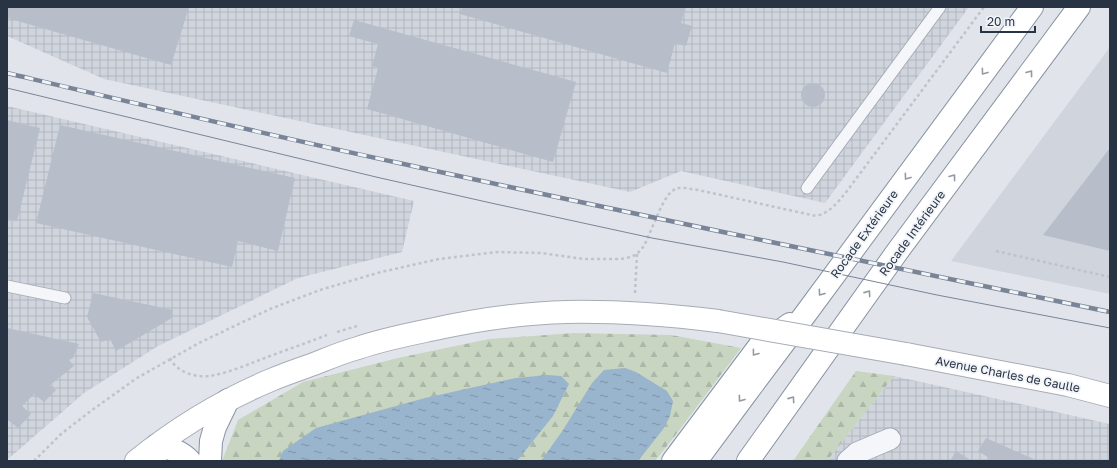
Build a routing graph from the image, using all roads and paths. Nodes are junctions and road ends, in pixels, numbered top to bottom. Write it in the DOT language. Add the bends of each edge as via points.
graph roads {
  1 [pos="940,7"];
  2 [pos="984,7"];
  3 [pos="1032,7"];
  4 [pos="1078,7"];
  5 [pos="807,188"];
  6 [pos="996,251"];
  7 [pos="637,254"];
  8 [pos="1110,277"];
  9 [pos="7,286"];
  10 [pos="635,293"];
  11 [pos="65,298"];
  12 [pos="807,312"];
  13 [pos="1110,396"];
  14 [pos="228,400"];
  15 [pos="770,431"];
  16 [pos="890,439"];
  17 [pos="156,453"];
  18 [pos="34,461"];
  19 [pos="136,461"];
  20 [pos="190,461"];
  21 [pos="210,461"];
  22 [pos="673,461"];
  23 [pos="696,461"];
  24 [pos="748,461"];
  25 [pos="757,461"];
  26 [pos="848,461"];
  1 -- 5 [label="lane"];
  2 -- 7 [label="path" via="847,191 824,215 816,216 698,190 676,188 668,194 644,246"];
  3 -- 12 [label="main road, Rocade Extérieure, one-way"];
  15 -- 4 [label="main road, Rocade Intérieure, one-way" via="897,252"];
  6 -- 8 [label="path"];
  7 -- 10 [label="path"];
  7 -- 18 [label="path" via="621,259 584,259 541,253 497,252 439,259 381,272 320,290 270,309 170,358 92,410 61,434"];
  9 -- 11 [label="lane"];
  12 -- 22 [label="main road, one-way" via="760,346"];
  12 -- 23 [label="main road, Rocade Extérieure, one-way"];
  13 -- 14 [label="main road, Avenue Charles de Gaulle, bridge" via="1068,385 718,320 646,314 567,312 462,323 359,347 271,380"];
  14 -- 17 [label="main road, Avenue Charles de Gaulle" via="177,431"];
  14 -- 21 [label="main road" via="215,427"];
  15 -- 24 [label="main road, Rocade Intérieure"];
  15 -- 25 [label="main road"];
  16 -- 26 [label="street" via="857,453"];
  17 -- 19 [label="main road, Avenue Charles de Gaulle"];
  17 -- 20 [label="main road" via="176,450"];
}
